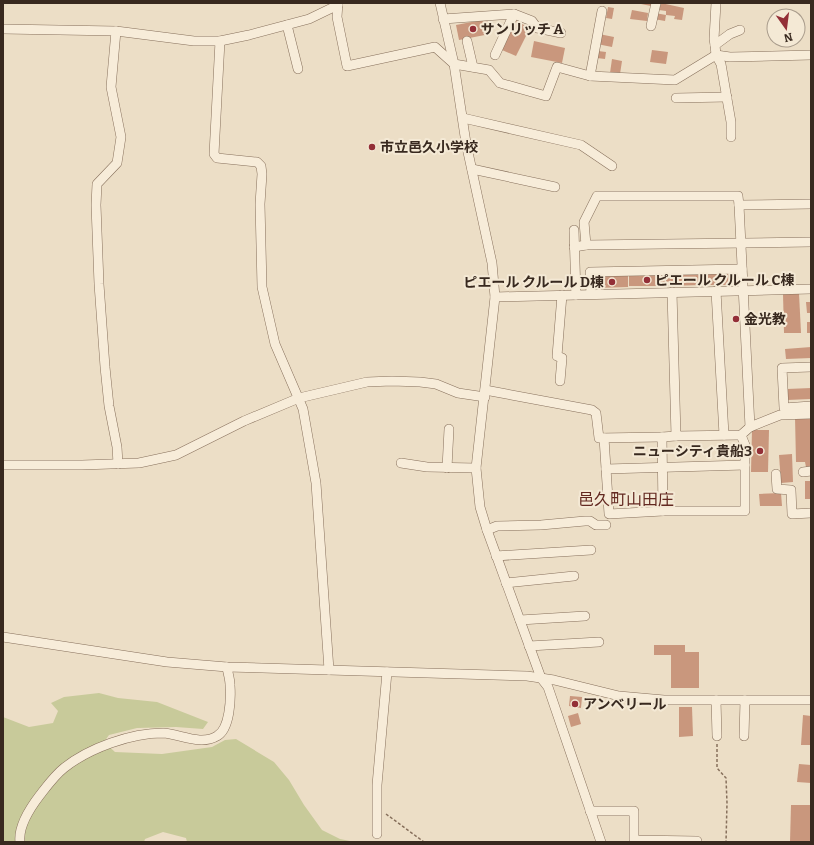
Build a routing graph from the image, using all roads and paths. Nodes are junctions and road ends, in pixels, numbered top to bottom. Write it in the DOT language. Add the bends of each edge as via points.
graph roads {
  1 [pos="440,3"];
  2 [pos="656,3"];
  3 [pos="716,3"];
  4 [pos="338,4"];
  5 [pos="602,11"];
  6 [pos="514,14"];
  7 [pos="443,19"];
  8 [pos="287,25"];
  9 [pos="651,26"];
  10 [pos="3,29"];
  11 [pos="740,30"];
  12 [pos="116,31"];
  13 [pos="561,33"];
  14 [pos="220,41"];
  15 [pos="467,41"];
  16 [pos="715,50"];
  17 [pos="495,55"];
  18 [pos="811,55"];
  19 [pos="454,64"];
  20 [pos="473,67"];
  21 [pos="298,69"];
  22 [pos="590,76"];
  23 [pos="727,97"];
  24 [pos="676,98"];
  25 [pos="463,118"];
  26 [pos="731,137"];
  27 [pos="612,166"];
  28 [pos="472,169"];
  29 [pos="555,187"];
  30 [pos="811,204"];
  31 [pos="739,205"];
  32 [pos="574,230"];
  33 [pos="811,242"];
  34 [pos="741,243"];
  35 [pos="586,245"];
  36 [pos="574,247"];
  37 [pos="742,269"];
  38 [pos="811,288"];
  39 [pos="743,290"];
  40 [pos="716,291"];
  41 [pos="672,292"];
  42 [pos="591,294"];
  43 [pos="562,295"];
  44 [pos="576,295"];
  45 [pos="495,297"];
  46 [pos="811,367"];
  47 [pos="560,381"];
  48 [pos="485,394"];
  49 [pos="299,398"];
  50 [pos="811,406"];
  51 [pos="811,414"];
  52 [pos="750,427"];
  53 [pos="449,429"];
  54 [pos="724,435"];
  55 [pos="741,435"];
  56 [pos="676,436"];
  57 [pos="662,437"];
  58 [pos="604,438"];
  59 [pos="401,463"];
  60 [pos="118,464"];
  61 [pos="3,465"];
  62 [pos="745,465"];
  63 [pos="662,467"];
  64 [pos="447,468"];
  65 [pos="476,468"];
  66 [pos="606,468"];
  67 [pos="776,474"];
  68 [pos="663,512"];
  69 [pos="811,513"];
  70 [pos="606,525"];
  71 [pos="487,530"];
  72 [pos="590,550"];
  73 [pos="496,556"];
  74 [pos="574,576"];
  75 [pos="506,583"];
  76 [pos="585,616"];
  77 [pos="520,620"];
  78 [pos="3,637"];
  79 [pos="599,642"];
  80 [pos="529,646"];
  81 [pos="227,667"];
  82 [pos="329,670"];
  83 [pos="387,672"];
  84 [pos="541,678"];
  85 [pos="716,700"];
  86 [pos="745,700"];
  87 [pos="811,700"];
  88 [pos="717,736"];
  89 [pos="744,736"];
  90 [pos="378,808"];
  91 [pos="590,810"];
  92 [pos="377,834"];
  93 [pos="697,841"];
  94 [pos="20,842"];
  95 [pos="424,842"];
  96 [pos="601,842"];
  97 [pos="726,842"];
  1 -- 7 [label="street"];
  2 -- 9 [label="street"];
  3 -- 16 [label="street"];
  4 -- 8 [label="street" via="309,19"];
  4 -- 19 [label="street" via="337,17 347,66 435,47"];
  5 -- 22 [label="street"];
  6 -- 7 [label="street"];
  6 -- 13 [label="street" via="532,21 537,28"];
  6 -- 17 [label="street"];
  7 -- 19 [label="street"];
  8 -- 14 [label="street"];
  8 -- 21 [label="street"];
  10 -- 12 [label="street"];
  11 -- 16 [label="street" via="730,34"];
  12 -- 14 [label="street" via="194,41"];
  12 -- 60 [label="street" via="111,87 121,137 117,163 97,184 96,205 105,367"];
  14 -- 49 [label="street" via="214,154 217,158 258,162 261,166 262,286 276,344"];
  15 -- 20 [label="street"];
  16 -- 18 [label="street" via="730,57"];
  16 -- 22 [label="street" via="675,80"];
  16 -- 23 [label="street" via="721,64"];
  19 -- 20 [label="street"];
  19 -- 25 [label="street"];
  20 -- 22 [label="street" via="489,70 500,83 546,96 557,67"];
  23 -- 24 [label="street"];
  23 -- 26 [label="street"];
  25 -- 27 [label="street" via="581,145"];
  25 -- 28 [label="street"];
  28 -- 29 [label="street"];
  28 -- 45 [label="street" via="492,263"];
  30 -- 31 [label="street"];
  31 -- 34 [label="street"];
  31 -- 35 [label="street" via="738,196 597,196 584,222"];
  32 -- 36 [label="street"];
  33 -- 34 [label="street"];
  34 -- 35 [label="street"];
  34 -- 37 [label="street"];
  35 -- 36 [label="street"];
  36 -- 44 [label="street"];
  37 -- 39 [label="street"];
  37 -- 42 [label="street" via="590,272"];
  38 -- 39 [label="street"];
  39 -- 40 [label="street"];
  39 -- 52 [label="street"];
  40 -- 41 [label="street"];
  40 -- 54 [label="street"];
  41 -- 42 [label="street"];
  41 -- 56 [label="street"];
  42 -- 44 [label="street"];
  43 -- 44 [label="street"];
  43 -- 45 [label="street"];
  43 -- 47 [label="street" via="557,356 562,358"];
  45 -- 48 [label="street"];
  46 -- 50 [label="street" via="782,368 784,408"];
  48 -- 49 [label="street" via="458,393 436,384 392,381 367,382"];
  48 -- 58 [label="street" via="592,410 596,413 599,438"];
  48 -- 65 [label="street"];
  49 -- 60 [label="street" via="244,421 176,455 139,463"];
  49 -- 82 [label="street" via="316,483"];
  51 -- 52 [label="street" via="780,415"];
  52 -- 55 [label="street"];
  53 -- 64 [label="street"];
  54 -- 55 [label="street"];
  54 -- 56 [label="street"];
  55 -- 62 [label="street" via="745,445"];
  56 -- 57 [label="street"];
  57 -- 58 [label="street"];
  57 -- 63 [label="street"];
  58 -- 66 [label="street"];
  59 -- 64 [label="street"];
  60 -- 61 [label="street"];
  62 -- 63 [label="street"];
  62 -- 68 [label="street" via="745,510"];
  63 -- 66 [label="street"];
  63 -- 68 [label="street"];
  64 -- 65 [label="street"];
  65 -- 71 [label="street" via="480,507"];
  66 -- 68 [label="street" via="609,514"];
  67 -- 69 [label="street" via="777,489 791,490 792,514"];
  70 -- 71 [label="street" via="585,521 497,526"];
  71 -- 73 [label="street"];
  72 -- 73 [label="street"];
  73 -- 75 [label="street"];
  74 -- 75 [label="street"];
  75 -- 77 [label="street"];
  76 -- 77 [label="street"];
  77 -- 80 [label="street"];
  78 -- 81 [label="street" via="167,662"];
  79 -- 80 [label="street"];
  80 -- 84 [label="street"];
  81 -- 82 [label="street"];
  81 -- 94 [label="street" via="230,684 229,709 225,729 217,737 202,740 164,733 136,736 89,752 64,768 32,805 23,822"];
  82 -- 83 [label="street"];
  83 -- 84 [label="street"];
  83 -- 90 [label="street" via="377,785"];
  84 -- 85 [label="street" via="619,696 664,700"];
  84 -- 91 [label="street" via="548,687"];
  85 -- 86 [label="street"];
  85 -- 88 [label="street"];
  86 -- 87 [label="street"];
  86 -- 89 [label="street"];
  88 -- 97 [label="path" via="717,768 726,778"];
  90 -- 92 [label="street"];
  90 -- 95 [label="path"];
  91 -- 93 [label="street" via="634,811 634,840"];
  91 -- 96 [label="street"];
}
